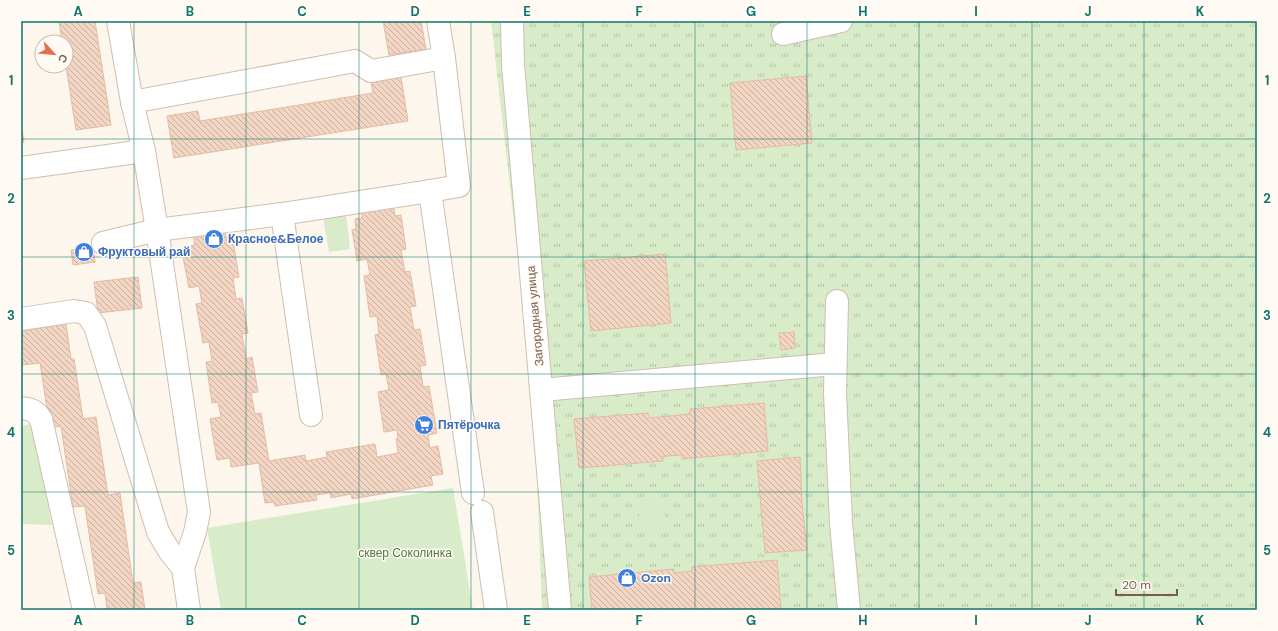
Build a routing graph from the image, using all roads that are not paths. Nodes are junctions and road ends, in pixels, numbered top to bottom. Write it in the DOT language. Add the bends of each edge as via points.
graph roads {
  1 [pos="118,21"];
  2 [pos="438,21"];
  3 [pos="512,21"];
  4 [pos="841,21"];
  5 [pos="783,34"];
  6 [pos="444,58"];
  7 [pos="132,102"];
  8 [pos="144,151"];
  9 [pos="21,168"];
  10 [pos="430,191"];
  11 [pos="282,214"];
  12 [pos="157,230"];
  13 [pos="103,243"];
  14 [pos="837,301"];
  15 [pos="21,319"];
  16 [pos="835,364"];
  17 [pos="542,390"];
  18 [pos="21,408"];
  19 [pos="311,415"];
  20 [pos="473,493"];
  21 [pos="482,512"];
  22 [pos="183,568"];
  23 [pos="84,610"];
  24 [pos="189,610"];
  25 [pos="496,610"];
  26 [pos="560,610"];
  27 [pos="849,610"];
  1 -- 7 [label="street"];
  2 -- 6 [label="street"];
  3 -- 17 [label="street, Загородная улица" via="513,65"];
  4 -- 5 [label="street"];
  6 -- 7 [label="street" via="371,71 355,60"];
  6 -- 10 [label="street" via="459,186"];
  7 -- 8 [label="street"];
  8 -- 9 [label="street"];
  8 -- 12 [label="street"];
  10 -- 11 [label="street"];
  10 -- 20 [label="street"];
  11 -- 12 [label="street"];
  11 -- 19 [label="street"];
  12 -- 13 [label="street"];
  12 -- 22 [label="street" via="199,512"];
  14 -- 16 [label="street"];
  15 -- 22 [label="street" via="74,311 86,313 95,326 158,532"];
  16 -- 17 [label="street"];
  16 -- 27 [label="street" via="841,523"];
  17 -- 26 [label="street, Загородная улица"];
  18 -- 23 [label="street" via="29,408 41,419"];
  21 -- 25 [label="street"];
  22 -- 24 [label="street"];
}
